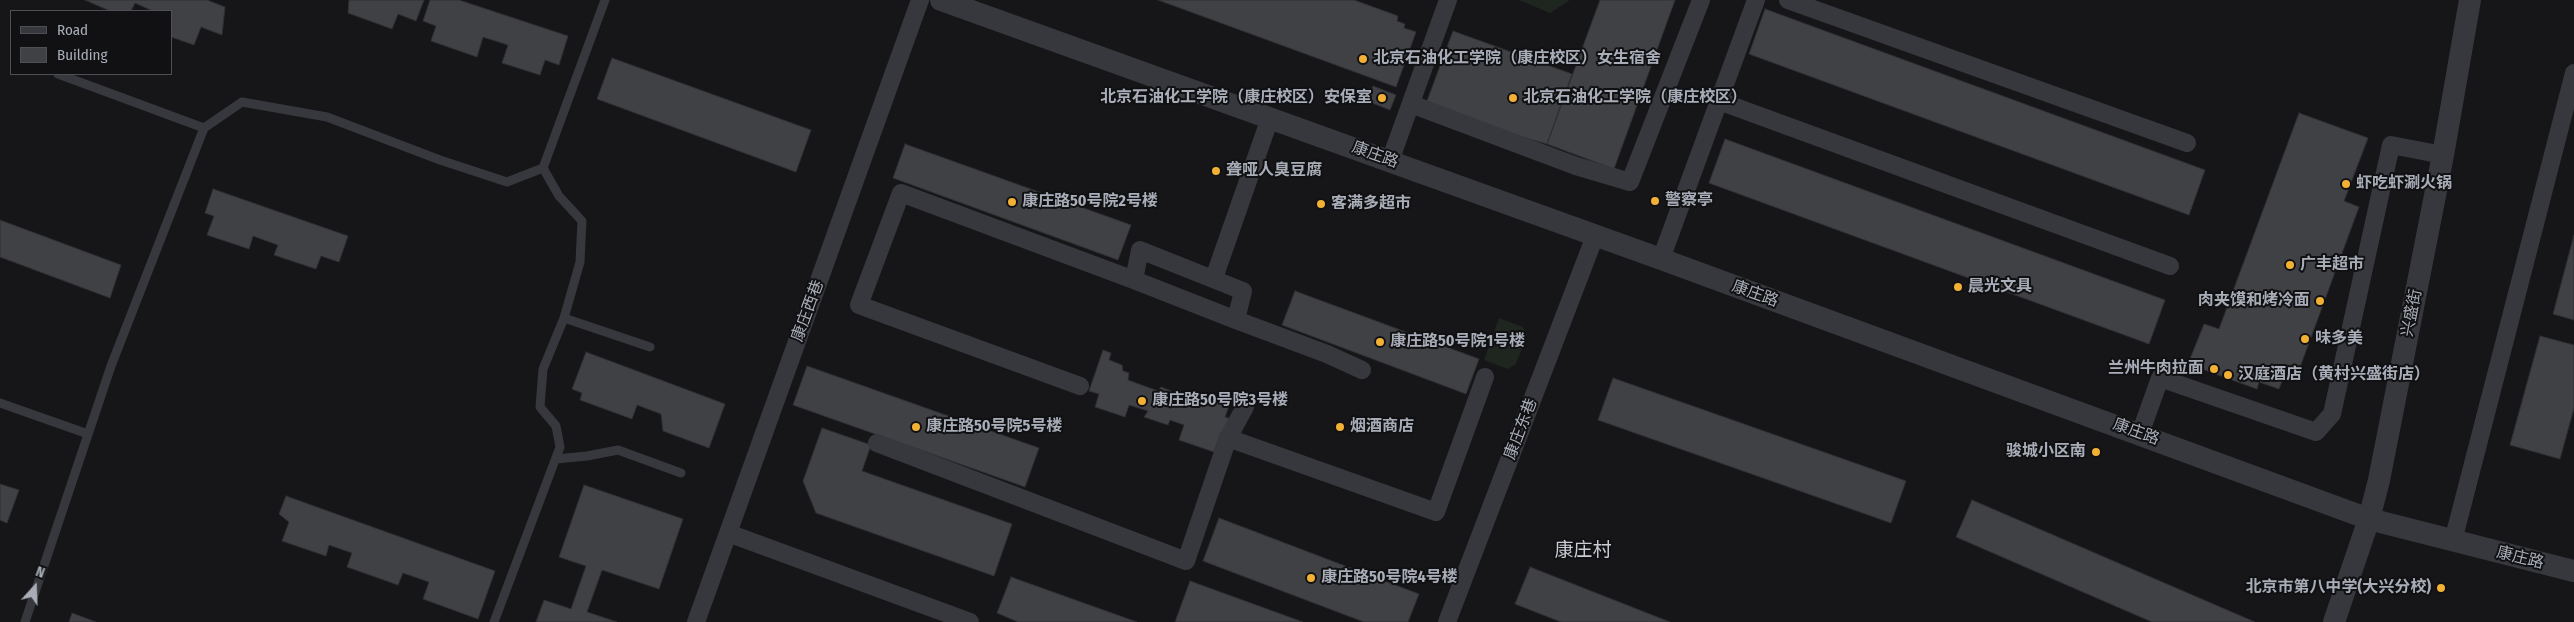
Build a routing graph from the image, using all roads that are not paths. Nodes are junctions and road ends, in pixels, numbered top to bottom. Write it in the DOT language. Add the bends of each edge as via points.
graph roads {
  1 [pos="605,0"];
  2 [pos="920,0"];
  3 [pos="941,0"];
  4 [pos="1448,0"];
  5 [pos="1701,0"];
  6 [pos="1756,0"];
  7 [pos="1788,0"];
  8 [pos="2470,0"];
  9 [pos="2574,73"];
  10 [pos="61,75"];
  11 [pos="1719,101"];
  12 [pos="1411,104"];
  13 [pos="1270,118"];
  14 [pos="204,128"];
  15 [pos="2186,143"];
  16 [pos="2443,155"];
  17 [pos="1390,161"];
  18 [pos="543,168"];
  19 [pos="1595,236"];
  20 [pos="1661,259"];
  21 [pos="2170,266"];
  22 [pos="1214,278"];
  23 [pos="1134,280"];
  24 [pos="564,318"];
  25 [pos="1236,320"];
  26 [pos="650,347"];
  27 [pos="1362,370"];
  28 [pos="1485,377"];
  29 [pos="1080,386"];
  30 [pos="0,403"];
  31 [pos="1245,407"];
  32 [pos="88,434"];
  33 [pos="2140,434"];
  34 [pos="1228,438"];
  35 [pos="877,442"];
  36 [pos="556,458"];
  37 [pos="681,473"];
  38 [pos="2369,519"];
  39 [pos="728,533"];
  40 [pos="2453,541"];
  41 [pos="2574,571"];
  42 [pos="25,622"];
  43 [pos="494,622"];
  44 [pos="696,622"];
  45 [pos="970,622"];
  46 [pos="1446,622"];
  47 [pos="2334,622"];
  1 -- 18 [label="lane"];
  2 -- 39 [label="street, 康庄西巷"];
  3 -- 13 [label="street, 康庄路"];
  4 -- 12 [label="street"];
  5 -- 12 [label="street" via="1630,182 1576,166"];
  6 -- 11 [label="street"];
  7 -- 15 [label="street"];
  8 -- 16 [label="street, 兴盛街"];
  9 -- 40 [label="street"];
  10 -- 14 [label="lane"];
  11 -- 20 [label="street"];
  11 -- 21 [label="street"];
  12 -- 17 [label="street"];
  13 -- 17 [label="street, 康庄路"];
  13 -- 22 [label="street"];
  14 -- 18 [label="lane" via="242,102 327,117 507,182"];
  14 -- 32 [label="lane" via="114,357"];
  16 -- 33 [label="street" via="2391,145 2332,414 2316,432 2160,378"];
  16 -- 38 [label="street, 兴盛街"];
  17 -- 19 [label="street, 康庄路"];
  18 -- 24 [label="lane" via="559,196 582,221 580,262"];
  19 -- 20 [label="street, 康庄路"];
  19 -- 46 [label="street, 康庄东巷"];
  20 -- 33 [label="street, 康庄路"];
  22 -- 23 [label="street" via="1140,250"];
  22 -- 25 [label="street" via="1243,291"];
  23 -- 25 [label="street"];
  23 -- 29 [label="street" via="901,193 859,305"];
  24 -- 26 [label="lane"];
  24 -- 36 [label="lane" via="543,369 540,407 556,426 560,447"];
  25 -- 27 [label="street"];
  28 -- 34 [label="street" via="1436,512"];
  30 -- 32 [label="lane"];
  31 -- 34 [label="street"];
  32 -- 42 [label="lane"];
  33 -- 38 [label="street, 康庄路"];
  34 -- 35 [label="street" via="1186,561"];
  36 -- 37 [label="lane" via="618,450"];
  36 -- 43 [label="lane"];
  38 -- 40 [label="street, 康庄路"];
  38 -- 47 [label="street, 兴盛街"];
  39 -- 44 [label="street, 康庄西巷"];
  39 -- 45 [label="street"];
  40 -- 41 [label="street, 康庄路"];
}
